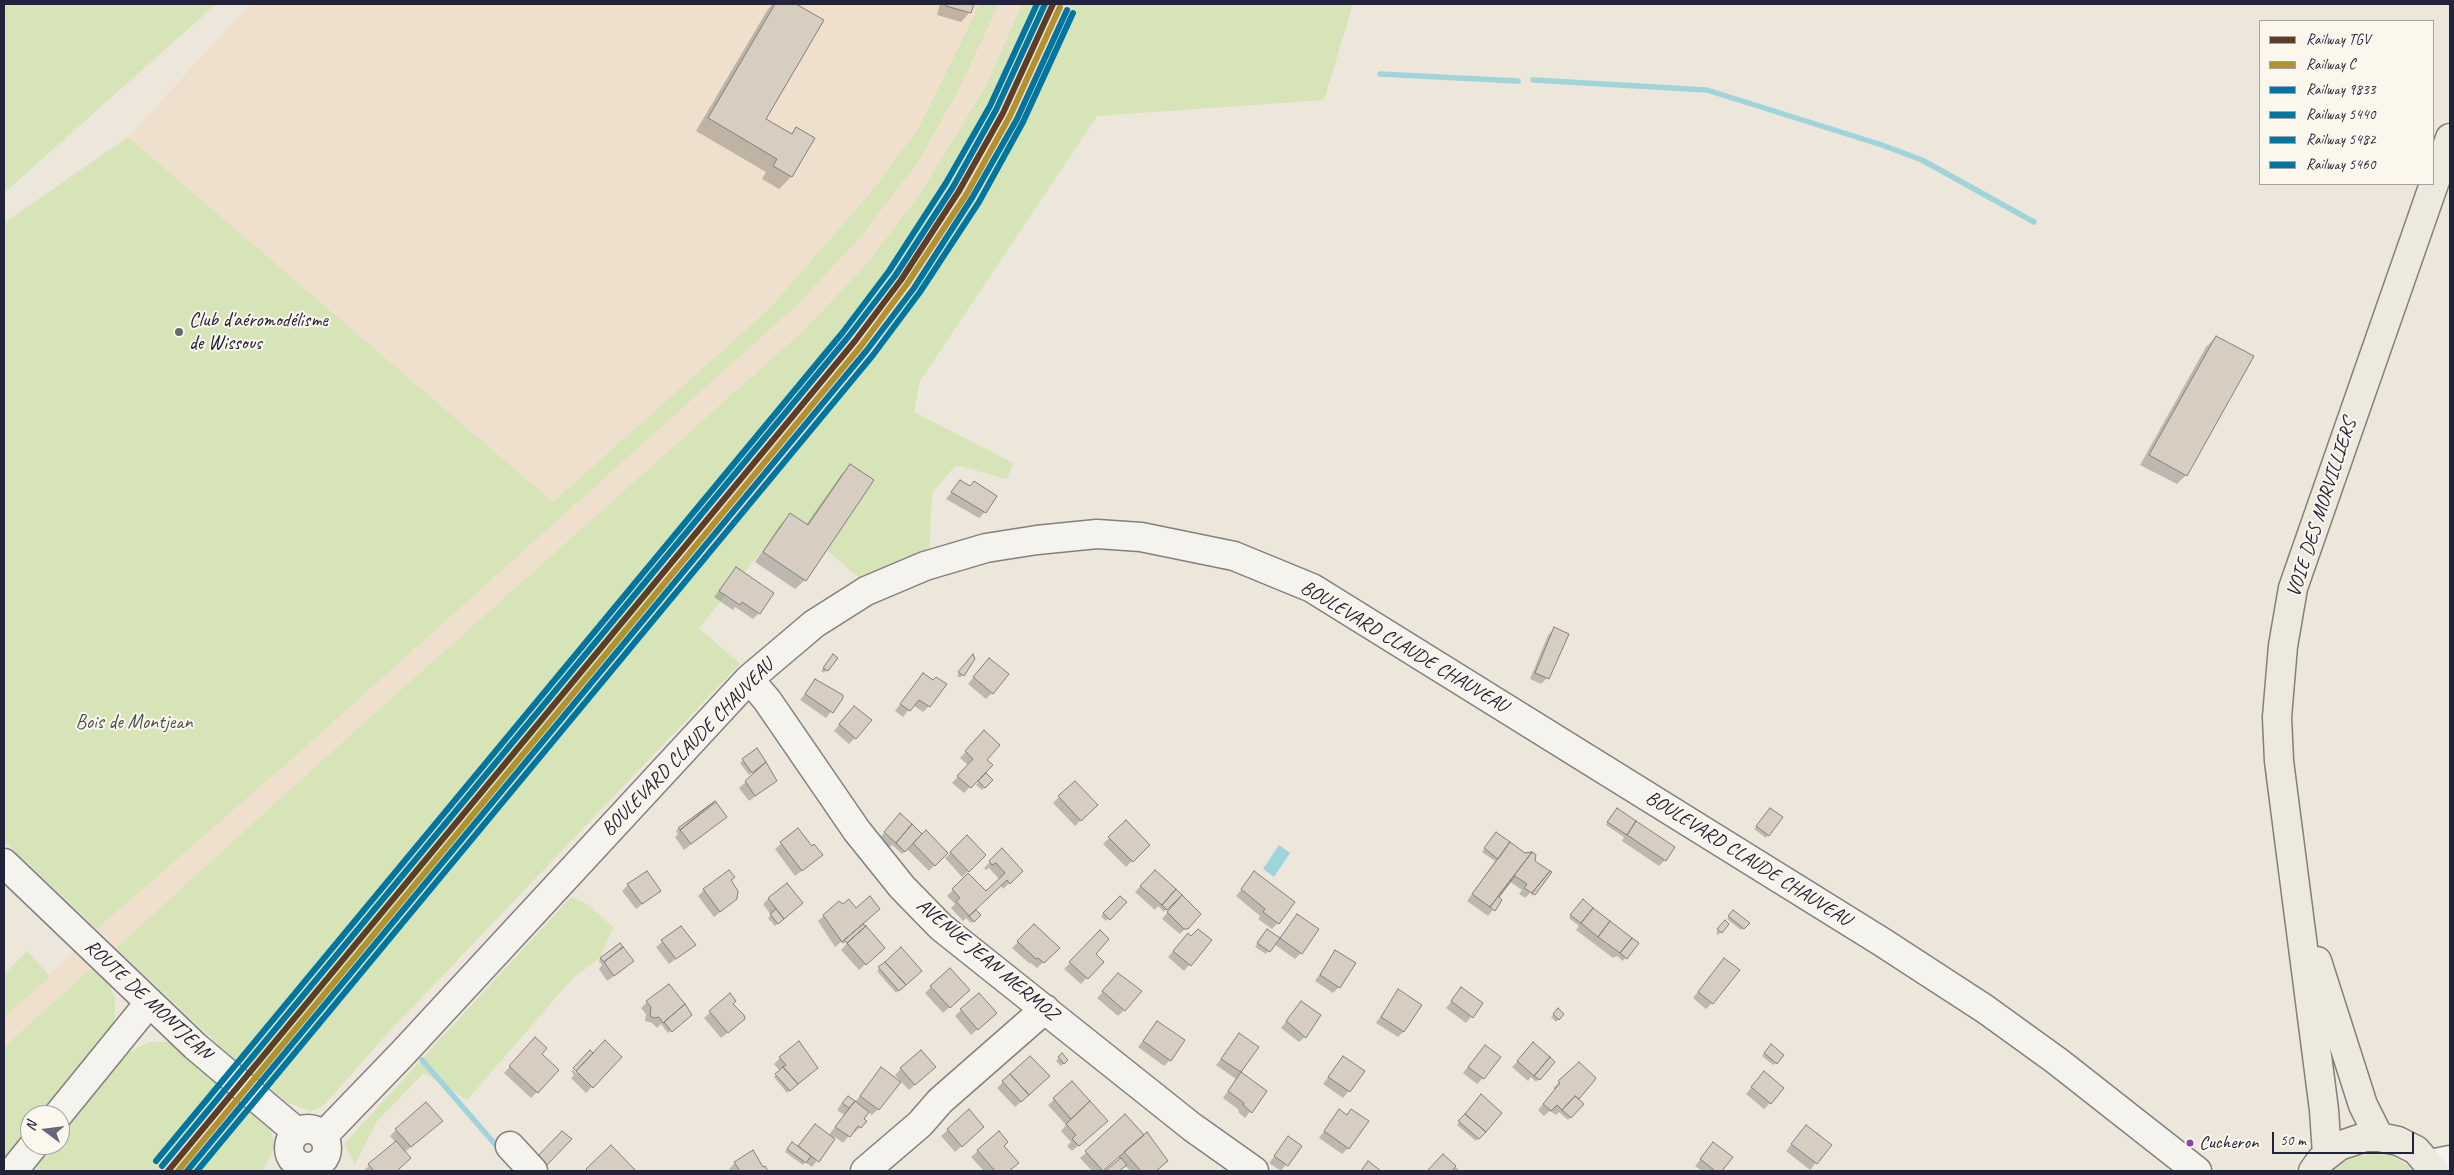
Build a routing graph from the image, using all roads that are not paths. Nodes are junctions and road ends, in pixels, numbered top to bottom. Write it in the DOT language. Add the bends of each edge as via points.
graph roads {
  1 [pos="2450,138"];
  2 [pos="2434,184"];
  3 [pos="2434,185"];
  4 [pos="750,679"];
  5 [pos="4,863"];
  6 [pos="2297,893"];
  7 [pos="149,1003"];
  8 [pos="1045,1009"];
  9 [pos="66,1105"];
  10 [pos="297,1132"];
  11 [pos="2379,1137"];
  12 [pos="510,1146"];
  13 [pos="26,1155"];
  14 [pos="325,1156"];
  15 [pos="2320,1163"];
  16 [pos="2438,1165"];
  17 [pos="287,1166"];
  18 [pos="13,1171"];
  19 [pos="533,1171"];
  20 [pos="865,1171"];
  21 [pos="1254,1171"];
  22 [pos="2198,1171"];
  1 -- 2 [label="main road, VOIE DES MORVILLIERS"];
  3 -- 6 [label="main road, VOIE DES MORVILLIERS" via="2293,588 2283,646 2277,716 2279,761"];
  4 -- 8 [label="street, AVENUE JEAN MERMOZ" via="857,831 902,887 941,927"];
  4 -- 14 [label="street, BOULEVARD CLAUDE CHAUVEAU" via="404,1054"];
  4 -- 22 [label="street, BOULEVARD CLAUDE CHAUVEAU" via="814,624 866,591 925,566 986,548 1097,534 1141,537 1234,556 1312,588 1882,942 1985,1009 2057,1061"];
  5 -- 7 [label="street, ROUTE DE MONTJEAN"];
  6 -- 11 [label="main road" via="2357,1088"];
  6 -- 15 [label="main road" via="2324,1110"];
  7 -- 9 [label="street"];
  7 -- 10 [label="street, ROUTE DE MONTJEAN" via="207,1057"];
  8 -- 20 [label="street"];
  8 -- 21 [label="street, AVENUE JEAN MERMOZ" via="1192,1127"];
  10 -- 14 [label="street" via="311,1128"];
  10 -- 17 [label="street" via="289,1142"];
  11 -- 15 [label="main road" via="2352,1140"];
  11 -- 16 [label="main road" via="2398,1141"];
  12 -- 19 [label="street"];
  13 -- 18 [label="street"];
  14 -- 17 [label="street" via="307,1167"];
}
